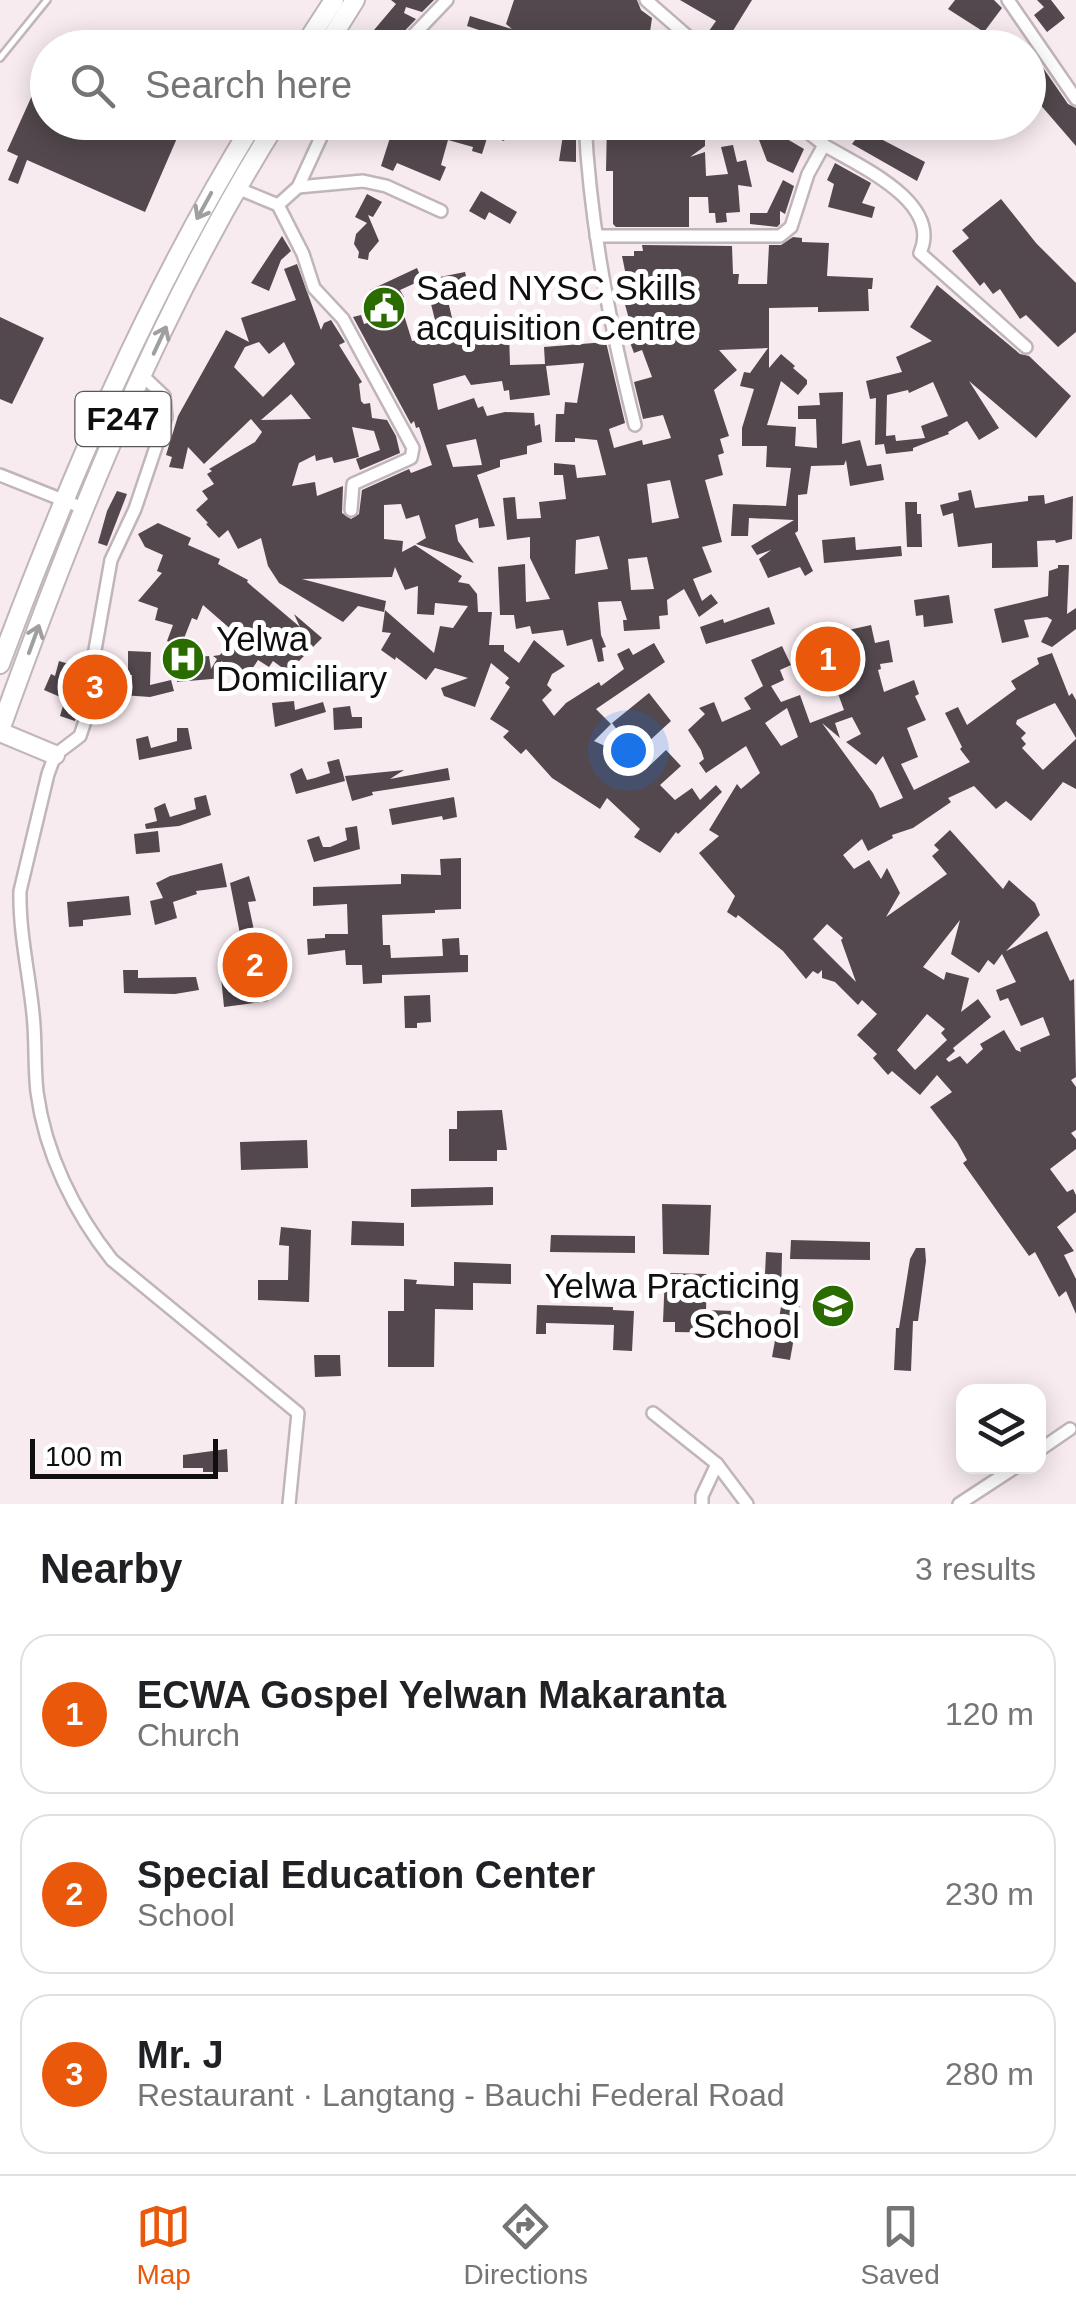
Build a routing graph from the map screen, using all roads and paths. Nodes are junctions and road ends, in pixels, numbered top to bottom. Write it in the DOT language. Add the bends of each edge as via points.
graph roads {
  1 [pos="47,0"];
  2 [pos="334,0"];
  3 [pos="355,0"];
  4 [pos="447,0"];
  5 [pos="646,0"];
  6 [pos="1008,0"];
  7 [pos="315,30"];
  8 [pos="336,30"];
  9 [pos="418,30"];
  10 [pos="680,30"];
  11 [pos="1029,30"];
  12 [pos="1046,55"];
  13 [pos="0,58"];
  14 [pos="1076,99"];
  15 [pos="243,140"];
  16 [pos="266,140"];
  17 [pos="320,140"];
  18 [pos="586,140"];
  19 [pos="818,140"];
  20 [pos="824,145"];
  21 [pos="298,187"];
  22 [pos="237,188"];
  23 [pos="278,205"];
  24 [pos="441,211"];
  25 [pos="596,236"];
  26 [pos="1026,346"];
  27 [pos="143,376"];
  28 [pos="635,425"];
  29 [pos="0,475"];
  30 [pos="63,502"];
  31 [pos="83,508"];
  32 [pos="351,510"];
  33 [pos="0,664"];
  34 [pos="0,731"];
  35 [pos="56,755"];
  36 [pos="653,1413"];
  37 [pos="1070,1430"];
  38 [pos="1046,1446"];
  39 [pos="717,1464"];
  40 [pos="1005,1474"];
  41 [pos="289,1504"];
  42 [pos="702,1504"];
  43 [pos="747,1504"];
  44 [pos="959,1504"];
  1 -- 13 [label="lane"];
  2 -- 7 [label="main road"];
  3 -- 8 [label="main road"];
  4 -- 9 [label="street"];
  5 -- 10 [label="street"];
  6 -- 11 [label="street"];
  12 -- 14 [label="street"];
  15 -- 30 [label="main road, F247, one-way" via="175,256"];
  16 -- 22 [label="main road, F247"];
  17 -- 21 [label="street"];
  18 -- 25 [label="street"];
  19 -- 20 [label="street"];
  20 -- 25 [label="street" via="792,227 780,236"];
  20 -- 26 [label="street" via="898,189 924,224 920,253"];
  21 -- 23 [label="street"];
  21 -- 24 [label="street" via="364,181"];
  22 -- 23 [label="street"];
  27 -- 22 [label="main road, F247, one-way"];
  23 -- 32 [label="street" via="314,288 343,319 414,448 411,458 353,484"];
  25 -- 28 [label="street"];
  27 -- 31 [label="main road, F247"];
  27 -- 35 [label="street" via="164,396 166,417 111,560 90,678 93,697 80,736"];
  29 -- 30 [label="street"];
  30 -- 31 [label="street"];
  30 -- 33 [label="main road, F247"];
  34 -- 31 [label="main road, F247, one-way"];
  34 -- 35 [label="main road"];
  35 -- 41 [label="street" via="25,865 20,910 37,1093 49,1142 71,1199 112,1260 298,1413"];
  36 -- 39 [label="street"];
  37 -- 38 [label="street"];
  39 -- 42 [label="street"];
  39 -- 43 [label="street"];
  40 -- 44 [label="street"];
}
